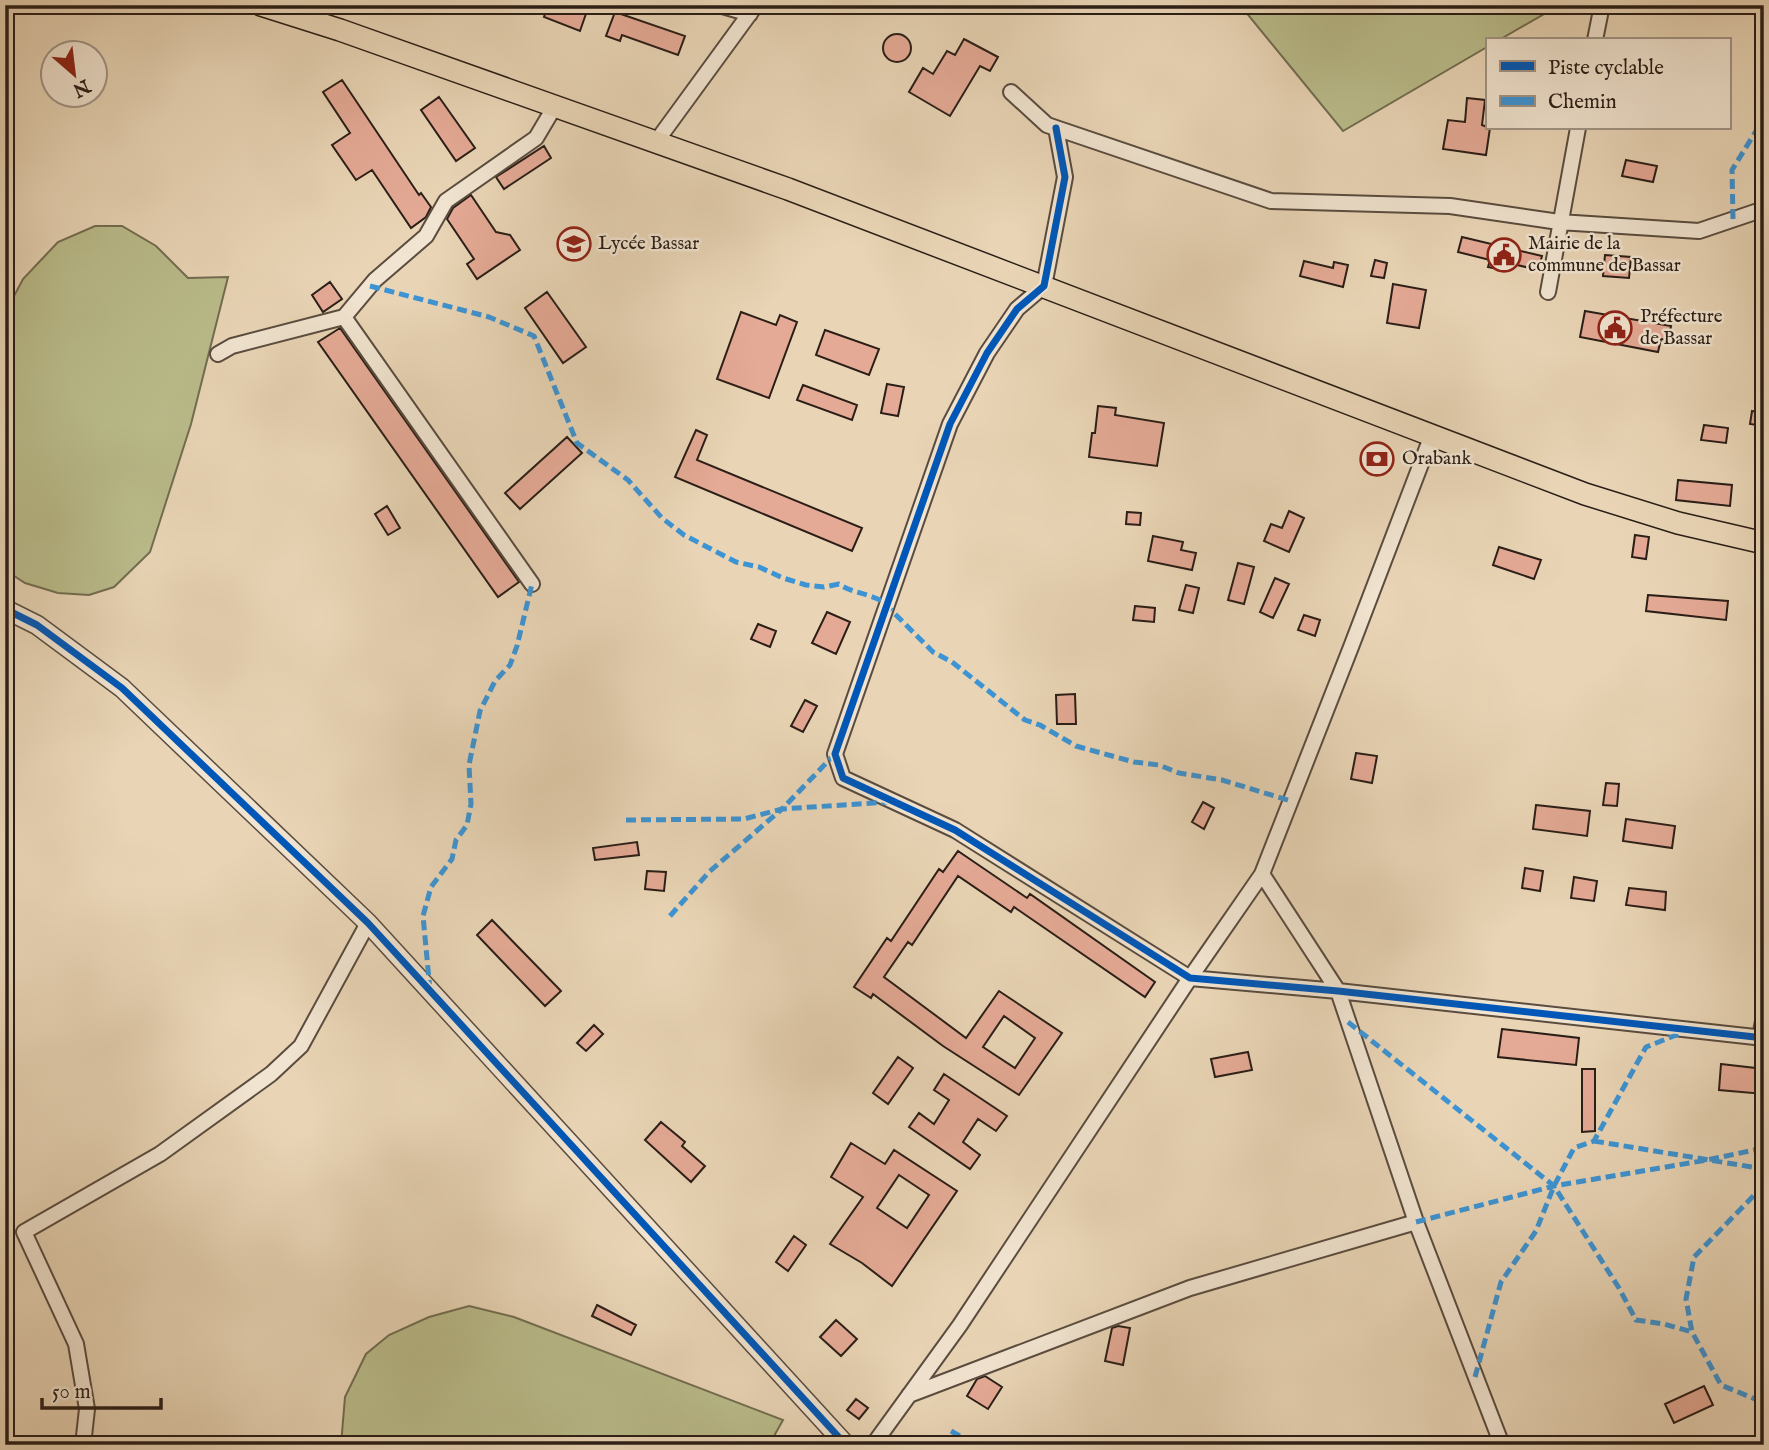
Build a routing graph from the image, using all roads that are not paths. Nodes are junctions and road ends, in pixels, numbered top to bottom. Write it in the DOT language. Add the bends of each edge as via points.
graph roads {
  1 [pos="261,5"];
  2 [pos="719,5"];
  3 [pos="1602,5"];
  4 [pos="746,9"];
  5 [pos="1595,38"];
  6 [pos="1011,92"];
  7 [pos="555,106"];
  8 [pos="1056,128"];
  9 [pos="1577,130"];
  10 [pos="656,142"];
  11 [pos="1764,209"];
  12 [pos="1559,222"];
  13 [pos="1044,286"];
  14 [pos="1548,292"];
  15 [pos="344,317"];
  16 [pos="218,354"];
  17 [pos="1432,435"];
  18 [pos="1764,543"];
  19 [pos="532,583"];
  20 [pos="5,609"];
  21 [pos="1262,873"];
  22 [pos="368,923"];
  23 [pos="1190,978"];
  24 [pos="1338,991"];
  25 [pos="1764,1016"];
  26 [pos="1762,1037"];
  27 [pos="1416,1222"];
  28 [pos="909,1395"];
  29 [pos="83,1445"];
  30 [pos="846,1445"];
  31 [pos="873,1445"];
  32 [pos="1502,1445"];
  1 -- 7 [label="main road"];
  2 -- 4 [label="street"];
  3 -- 5 [label="street"];
  4 -- 10 [label="street"];
  6 -- 8 [label="street"];
  7 -- 10 [label="main road"];
  7 -- 15 [label="street" via="536,138 446,201 426,236 375,280"];
  8 -- 12 [label="street" via="1271,201 1450,206"];
  8 -- 13 [label="street" via="1065,177"];
  9 -- 12 [label="street"];
  10 -- 13 [label="main road"];
  11 -- 12 [label="street" via="1699,231"];
  12 -- 14 [label="street"];
  13 -- 17 [label="main road"];
  13 -- 23 [label="street" via="1017,309 987,353 950,424 835,754 843,778 955,830"];
  15 -- 16 [label="street" via="232,346"];
  15 -- 19 [label="street"];
  17 -- 18 [label="main road" via="1585,494"];
  17 -- 21 [label="street"];
  20 -- 22 [label="street" via="37,625 122,688"];
  21 -- 23 [label="street"];
  21 -- 24 [label="street"];
  22 -- 29 [label="street" via="301,1046 271,1074 160,1154 24,1232 76,1344 87,1409"];
  22 -- 30 [label="street"];
  23 -- 24 [label="street"];
  23 -- 28 [label="street"];
  24 -- 26 [label="street"];
  24 -- 27 [label="street"];
  25 -- 26 [label="street"];
  27 -- 28 [label="street" via="1190,1288"];
  27 -- 32 [label="street"];
  28 -- 31 [label="street"];
}
